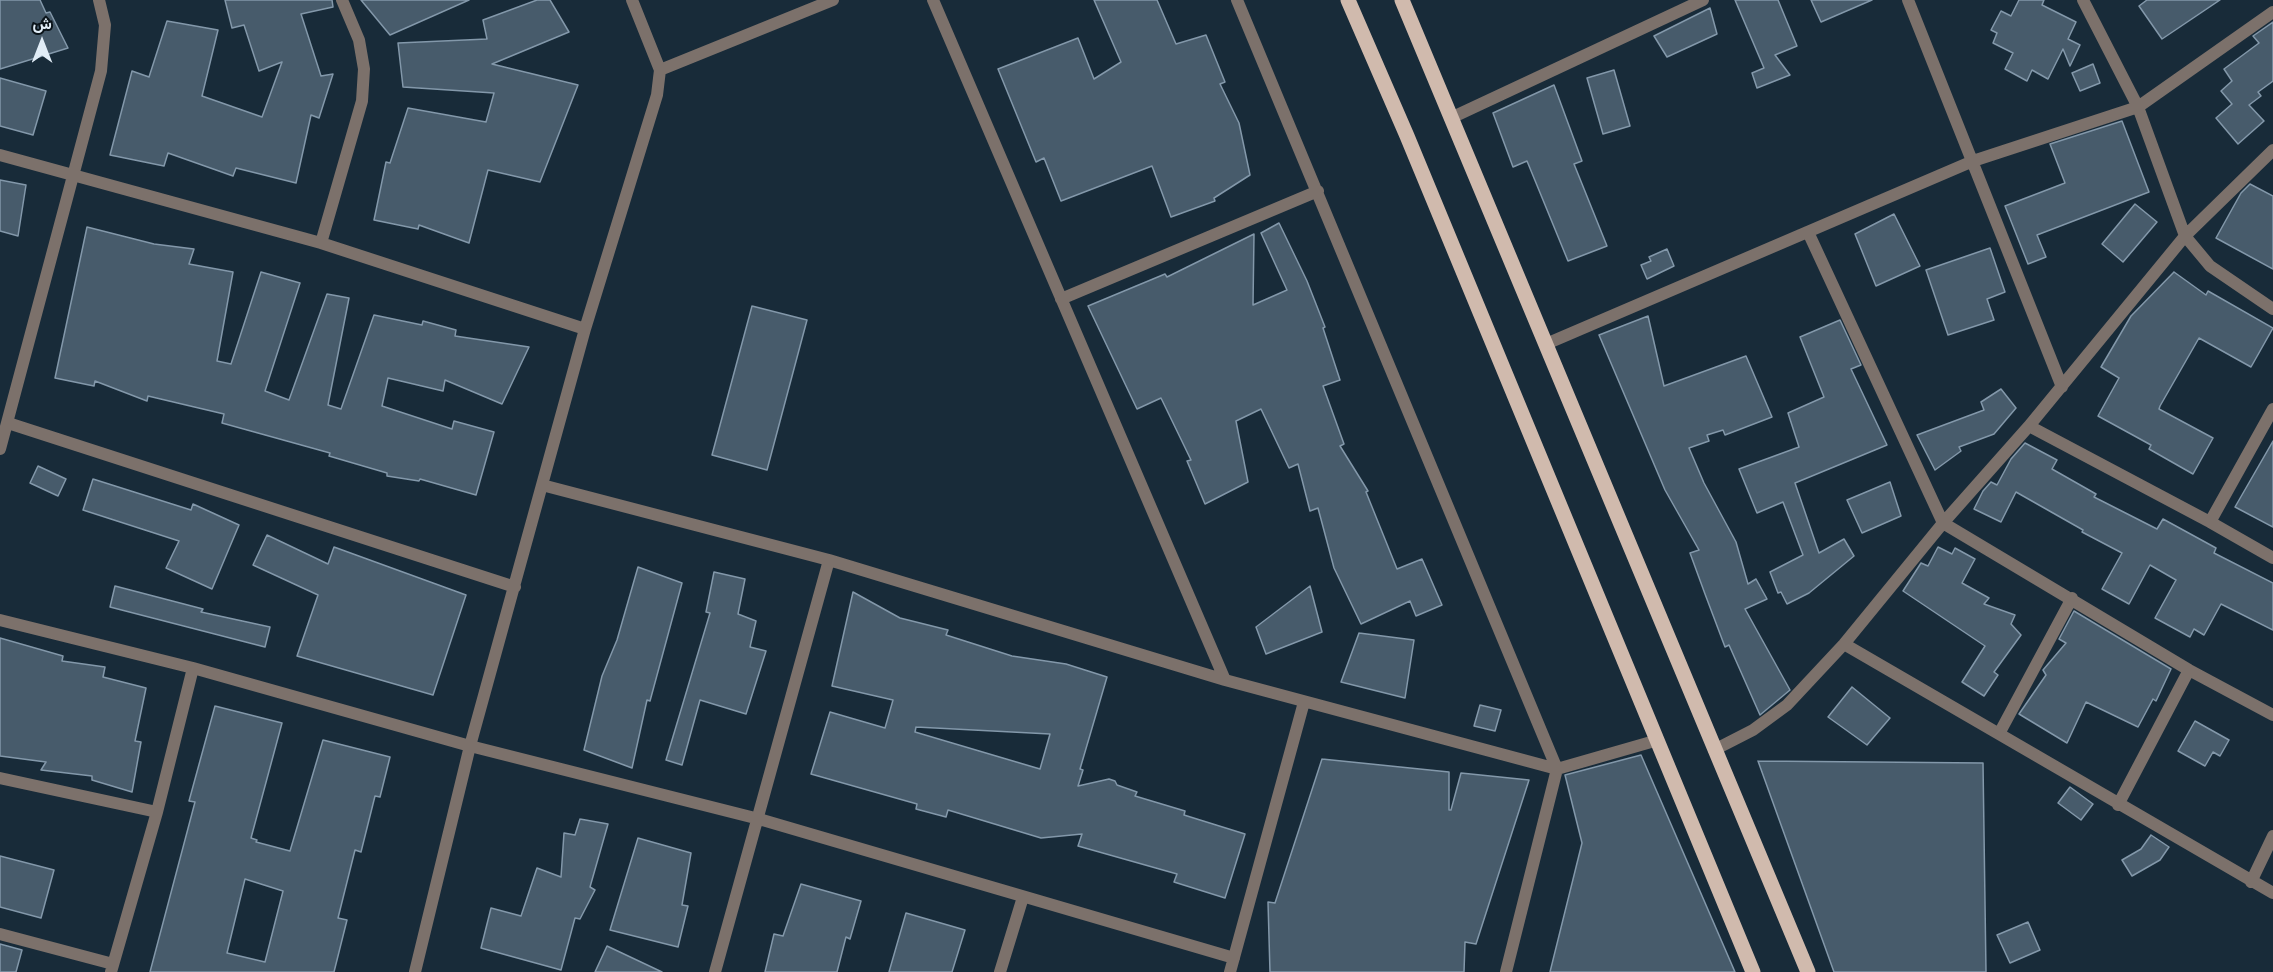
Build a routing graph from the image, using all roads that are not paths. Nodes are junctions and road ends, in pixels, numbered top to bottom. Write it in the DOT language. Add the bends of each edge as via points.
graph roads {
  1 [pos="99,0"];
  2 [pos="342,0"];
  3 [pos="632,0"];
  4 [pos="833,0"];
  5 [pos="933,0"];
  6 [pos="1237,0"];
  7 [pos="1348,0"];
  8 [pos="1402,0"];
  9 [pos="1703,0"];
  10 [pos="1908,0"];
  11 [pos="2083,0"];
  12 [pos="2273,12"];
  13 [pos="660,70"];
  14 [pos="2138,107"];
  15 [pos="1453,117"];
  16 [pos="2273,150"];
  17 [pos="0,154"];
  18 [pos="1973,160"];
  19 [pos="74,175"];
  20 [pos="1318,190"];
  21 [pos="1808,232"];
  22 [pos="2185,236"];
  23 [pos="321,243"];
  24 [pos="1061,299"];
  25 [pos="2273,309"];
  26 [pos="585,329"];
  27 [pos="1546,344"];
  28 [pos="2062,387"];
  29 [pos="2273,409"];
  30 [pos="8,423"];
  31 [pos="2029,426"];
  32 [pos="0,449"];
  33 [pos="542,484"];
  34 [pos="1942,522"];
  35 [pos="2210,522"];
  36 [pos="2273,558"];
  37 [pos="829,560"];
  38 [pos="515,587"];
  39 [pos="2072,598"];
  40 [pos="0,620"];
  41 [pos="1844,644"];
  42 [pos="193,668"];
  43 [pos="2189,669"];
  44 [pos="1225,680"];
  45 [pos="1304,702"];
  46 [pos="2273,715"];
  47 [pos="2000,732"];
  48 [pos="1658,740"];
  49 [pos="470,746"];
  50 [pos="1714,750"];
  51 [pos="1557,769"];
  52 [pos="0,778"];
  53 [pos="2118,806"];
  54 [pos="157,812"];
  55 [pos="759,819"];
  56 [pos="2273,836"];
  57 [pos="2251,882"];
  58 [pos="2273,893"];
  59 [pos="1023,897"];
  60 [pos="0,934"];
  61 [pos="1234,958"];
  62 [pos="112,968"];
  63 [pos="415,972"];
  64 [pos="715,972"];
  65 [pos="1000,972"];
  66 [pos="1230,972"];
  67 [pos="1506,972"];
  68 [pos="1754,972"];
  69 [pos="1808,972"];
  1 -- 19 [label="street" via="105,25 104,55"];
  2 -- 23 [label="street" via="359,40 364,69 362,101"];
  3 -- 13 [label="street"];
  4 -- 13 [label="street"];
  5 -- 24 [label="street"];
  6 -- 20 [label="street"];
  7 -- 48 [label="main road"];
  8 -- 15 [label="main road"];
  9 -- 15 [label="street"];
  10 -- 18 [label="street"];
  11 -- 14 [label="street"];
  12 -- 14 [label="street"];
  13 -- 26 [label="street" via="657,95"];
  14 -- 18 [label="street"];
  14 -- 22 [label="street"];
  15 -- 27 [label="main road"];
  16 -- 22 [label="street"];
  17 -- 19 [label="street"];
  18 -- 21 [label="street"];
  18 -- 28 [label="street"];
  19 -- 23 [label="street"];
  19 -- 30 [label="street"];
  20 -- 24 [label="street"];
  20 -- 51 [label="street"];
  21 -- 27 [label="street"];
  21 -- 34 [label="street"];
  22 -- 25 [label="street" via="2210,266"];
  22 -- 28 [label="street"];
  23 -- 26 [label="street"];
  24 -- 44 [label="street"];
  26 -- 33 [label="street"];
  27 -- 50 [label="main road"];
  28 -- 31 [label="street"];
  29 -- 35 [label="street"];
  30 -- 32 [label="street"];
  30 -- 38 [label="street"];
  31 -- 34 [label="street"];
  31 -- 35 [label="street"];
  33 -- 37 [label="street"];
  33 -- 38 [label="street"];
  34 -- 39 [label="street"];
  34 -- 41 [label="street"];
  35 -- 36 [label="street"];
  37 -- 44 [label="street"];
  37 -- 55 [label="street"];
  38 -- 49 [label="street"];
  39 -- 43 [label="street"];
  39 -- 47 [label="street"];
  40 -- 42 [label="street"];
  41 -- 47 [label="street"];
  41 -- 50 [label="street" via="1787,705 1753,730"];
  42 -- 49 [label="street"];
  42 -- 54 [label="street"];
  43 -- 46 [label="street"];
  43 -- 53 [label="street"];
  44 -- 45 [label="street"];
  45 -- 51 [label="street"];
  45 -- 61 [label="street"];
  47 -- 53 [label="street"];
  48 -- 51 [label="street"];
  48 -- 68 [label="main road"];
  49 -- 55 [label="street"];
  49 -- 63 [label="street"];
  50 -- 69 [label="main road"];
  51 -- 67 [label="street"];
  52 -- 54 [label="street"];
  53 -- 57 [label="street"];
  54 -- 62 [label="street"];
  55 -- 59 [label="street"];
  55 -- 64 [label="street"];
  56 -- 57 [label="street"];
  57 -- 58 [label="street"];
  59 -- 61 [label="street"];
  59 -- 65 [label="street"];
  60 -- 62 [label="street"];
  61 -- 66 [label="street"];
}
